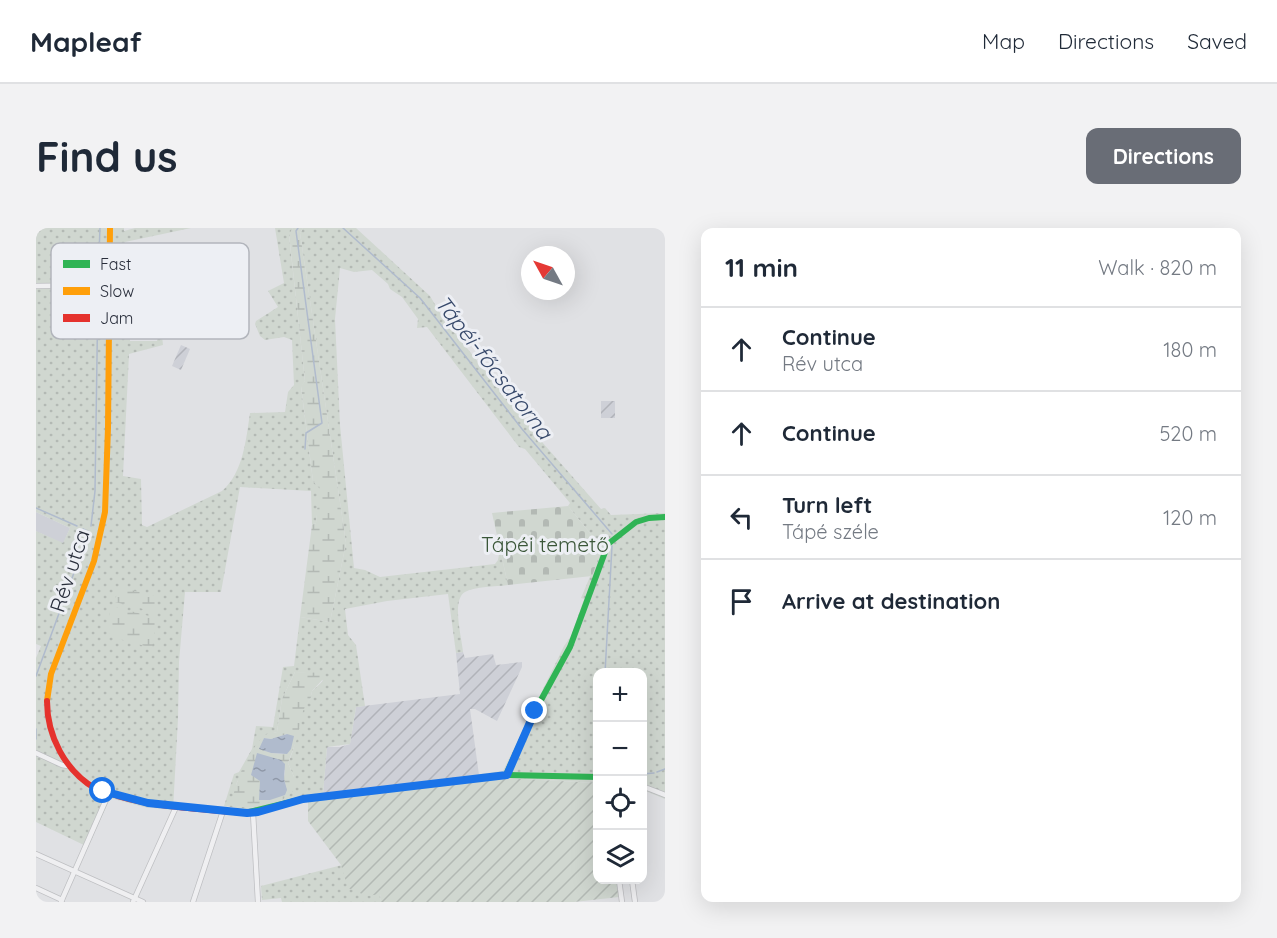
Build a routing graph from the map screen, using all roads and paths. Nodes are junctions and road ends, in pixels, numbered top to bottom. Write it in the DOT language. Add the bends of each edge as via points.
graph roads {
  1 [pos="111,228"];
  2 [pos="111,243"];
  3 [pos="36,286"];
  4 [pos="51,286"];
  5 [pos="109,339"];
  6 [pos="665,517"];
  7 [pos="36,754"];
  8 [pos="68,766"];
  9 [pos="507,775"];
  10 [pos="593,777"];
  11 [pos="647,788"];
  12 [pos="109,794"];
  13 [pos="665,795"];
  14 [pos="176,807"];
  15 [pos="223,811"];
  16 [pos="254,813"];
  17 [pos="36,854"];
  18 [pos="75,871"];
  19 [pos="620,884"];
  20 [pos="632,884"];
  21 [pos="36,888"];
  22 [pos="134,900"];
  23 [pos="61,901"];
  24 [pos="143,902"];
  25 [pos="193,902"];
  26 [pos="258,902"];
  27 [pos="622,902"];
  28 [pos="634,902"];
  1 -- 2 [label="street, Rév utca"];
  3 -- 4 [label="street"];
  5 -- 8 [label="street, Rév utca" via="105,512 94,561 48,687 49,721"];
  6 -- 9 [label="street" via="636,522 610,541 570,647 535,711"];
  7 -- 8 [label="street"];
  8 -- 12 [label="street, Rév utca" via="81,779"];
  9 -- 10 [label="street, Rév utca"];
  9 -- 16 [label="street, Rév utca" via="303,799"];
  11 -- 13 [label="street"];
  12 -- 14 [label="street, Rév utca"];
  12 -- 18 [label="street"];
  14 -- 15 [label="street, Rév utca"];
  14 -- 22 [label="street"];
  15 -- 16 [label="street, Rév utca"];
  15 -- 25 [label="street"];
  16 -- 26 [label="street"];
  17 -- 18 [label="street"];
  18 -- 22 [label="street"];
  18 -- 23 [label="street"];
  19 -- 27 [label="street"];
  20 -- 28 [label="street"];
  21 -- 23 [label="street"];
  22 -- 24 [label="street"];
}
